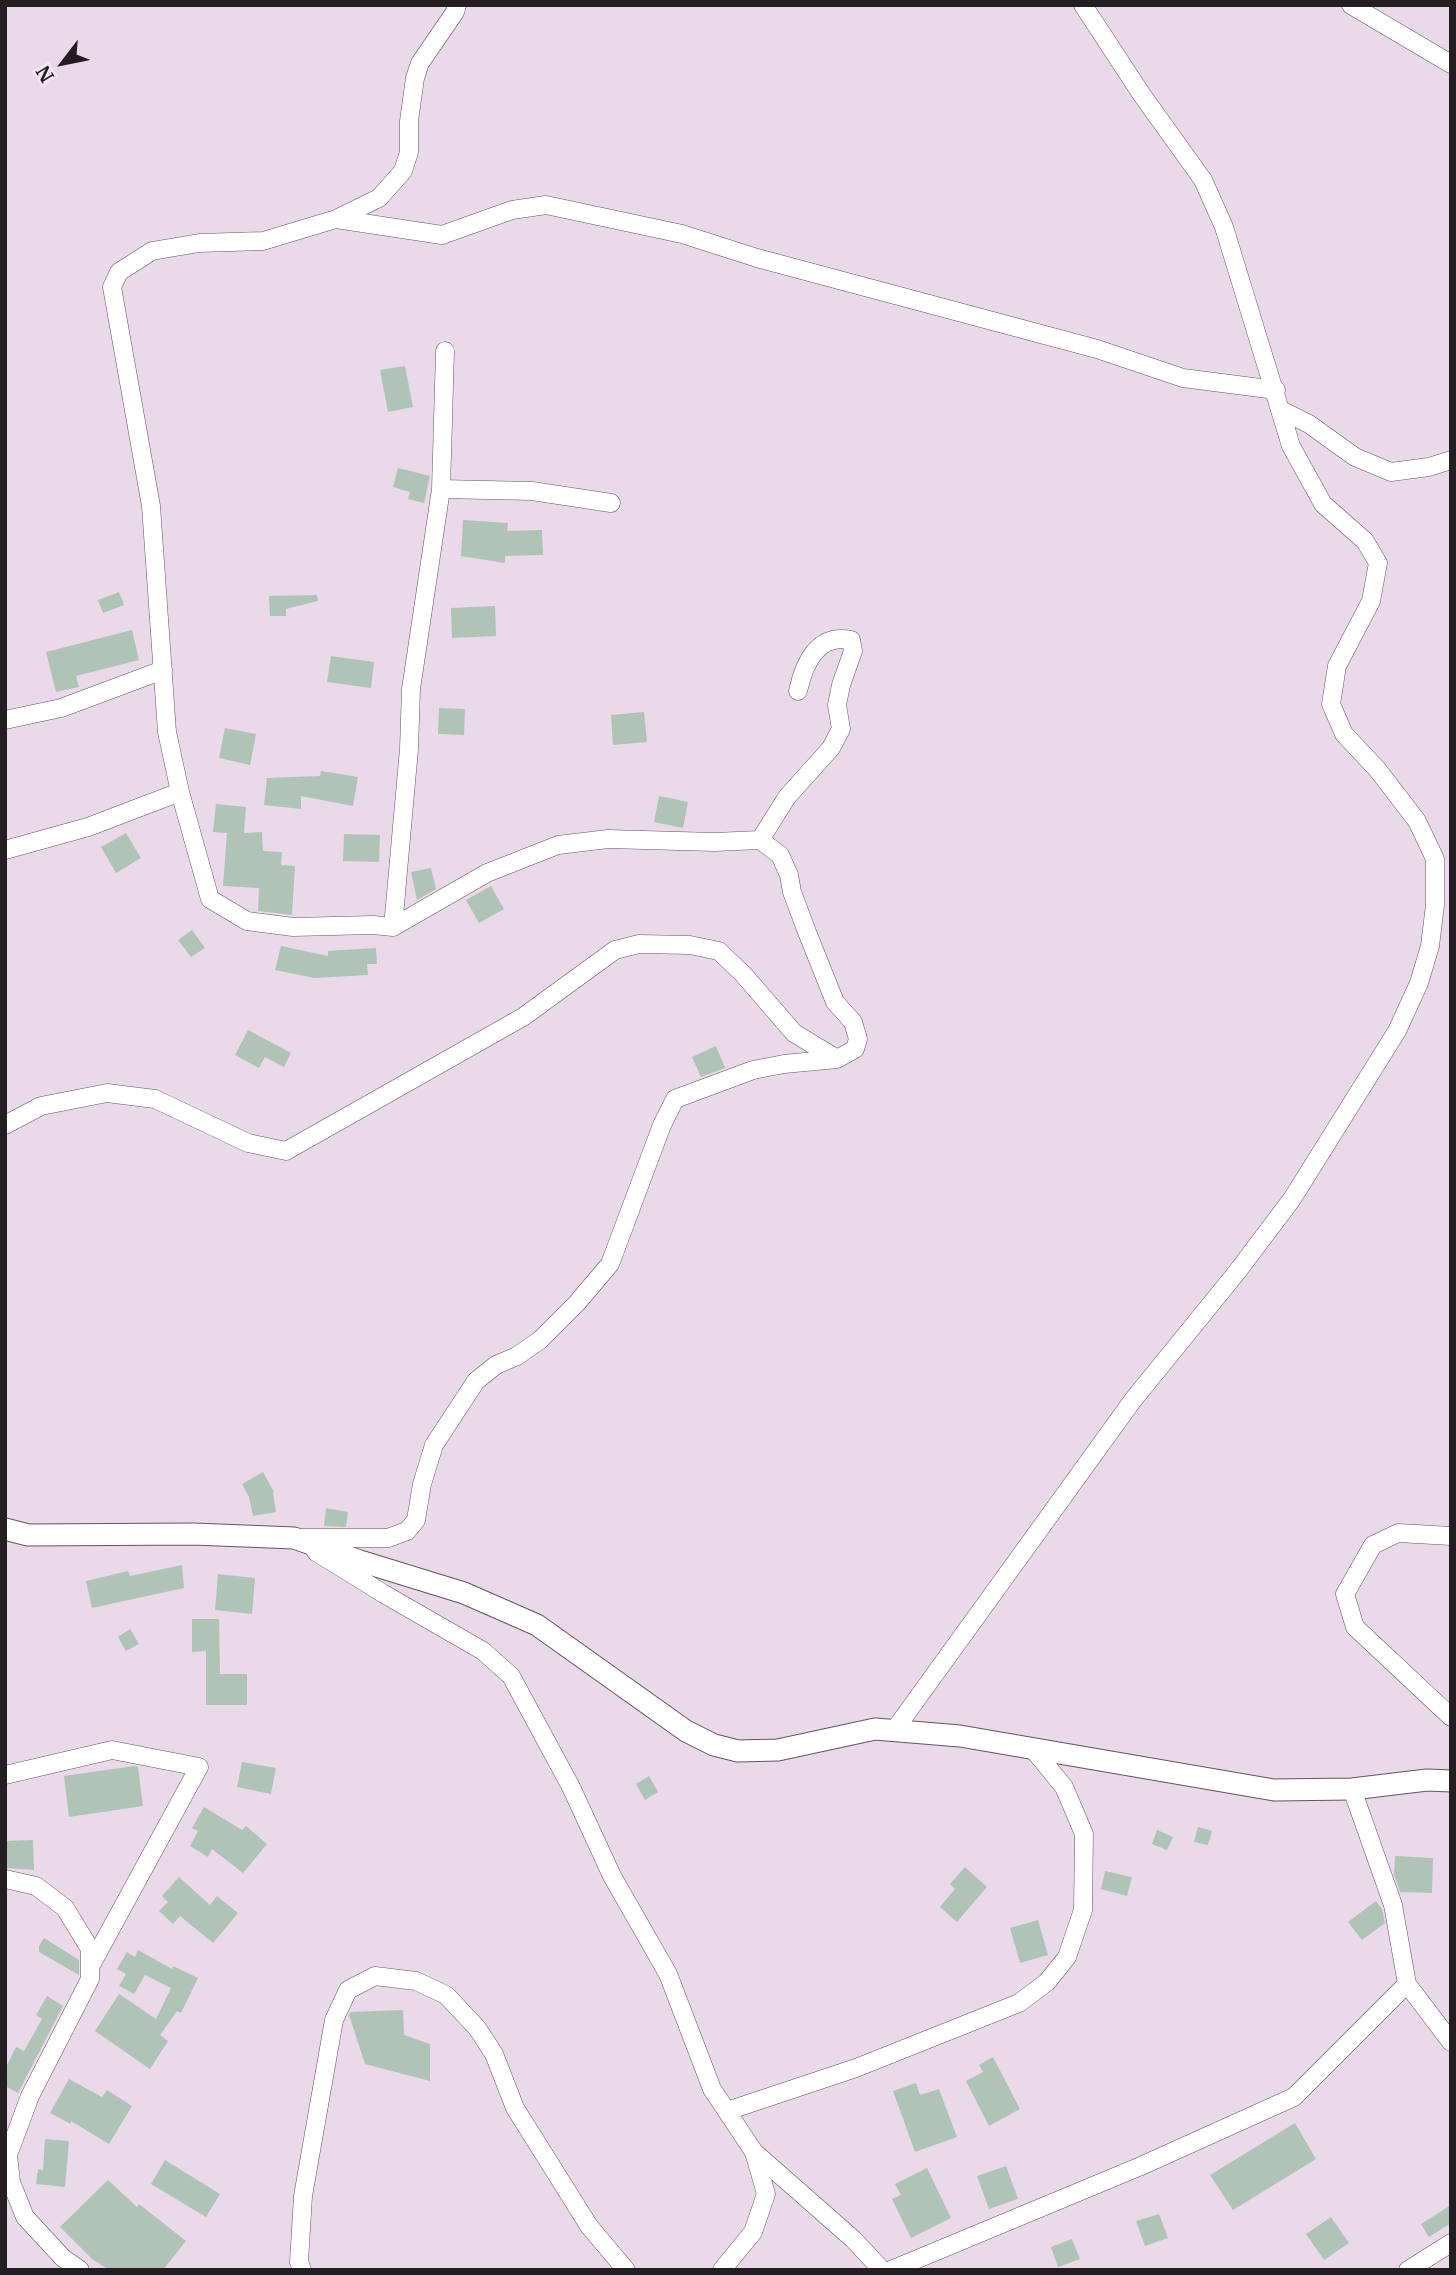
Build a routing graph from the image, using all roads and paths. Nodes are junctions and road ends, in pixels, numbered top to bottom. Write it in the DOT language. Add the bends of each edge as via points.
graph roads {
  1 [pos="457,5"];
  2 [pos="1083,5"];
  3 [pos="1351,5"];
  4 [pos="1451,64"];
  5 [pos="336,219"];
  6 [pos="444,351"];
  7 [pos="1276,390"];
  8 [pos="1283,411"];
  9 [pos="1451,460"];
  10 [pos="442,489"];
  11 [pos="611,503"];
  12 [pos="163,670"];
  13 [pos="798,691"];
  14 [pos="5,720"];
  15 [pos="180,792"];
  16 [pos="761,840"];
  17 [pos="5,850"];
  18 [pos="393,927"];
  19 [pos="837,1059"];
  20 [pos="5,1125"];
  21 [pos="5,1529"];
  22 [pos="1451,1536"];
  23 [pos="294,1538"];
  24 [pos="1451,1717"];
  25 [pos="893,1732"];
  26 [pos="1033,1749"];
  27 [pos="5,1775"];
  28 [pos="1451,1781"];
  29 [pos="1352,1789"];
  30 [pos="5,1880"];
  31 [pos="90,1967"];
  32 [pos="1407,1984"];
  33 [pos="1451,2042"];
  34 [pos="727,2111"];
  35 [pos="754,2152"];
  36 [pos="8,2181"];
  37 [pos="1451,2243"];
  38 [pos="58,2264"];
  39 [pos="80,2270"];
  40 [pos="302,2270"];
  41 [pos="626,2270"];
  42 [pos="722,2270"];
  43 [pos="881,2270"];
  44 [pos="891,2270"];
  45 [pos="1408,2270"];
  1 -- 5 [label="street" via="415,78 409,152 403,171 379,198"];
  2 -- 7 [label="street" via="1203,180 1224,227"];
  3 -- 4 [label="street"];
  5 -- 7 [label="street" via="442,235 512,210 546,205 682,234 1097,349 1183,378"];
  5 -- 12 [label="street" via="263,241 199,243 152,251 119,272 112,287 151,506"];
  6 -- 10 [label="street"];
  7 -- 8 [label="street"];
  8 -- 9 [label="street" via="1355,457 1391,472"];
  8 -- 25 [label="street" via="1292,446 1323,504 1365,541 1378,563 1371,601 1337,666 1331,704 1343,734 1417,821 1435,859 1430,946 1397,1031 1292,1199 1133,1400"];
  10 -- 11 [label="street" via="532,491"];
  10 -- 18 [label="street" via="411,689"];
  12 -- 14 [label="street" via="61,708"];
  12 -- 15 [label="street" via="167,732"];
  13 -- 16 [label="street" via="803,668 818,648 838,637 850,640 853,651 838,705 841,729 831,748 787,797"];
  15 -- 17 [label="street" via="88,827"];
  15 -- 18 [label="street" via="210,899 247,921"];
  16 -- 18 [label="street" via="608,839 558,845 487,873"];
  16 -- 19 [label="street" via="780,855 835,1002 853,1022 858,1039 855,1049"];
  19 -- 20 [label="street" via="793,1033 719,951 639,944 615,950 523,1017 286,1151 248,1143 155,1099 107,1093 41,1106"];
  19 -- 23 [label="street" via="753,1070 675,1099 610,1264 540,1340 476,1381 434,1445 416,1520 407,1531 388,1538"];
  21 -- 23 [label="street" via="29,1535"];
  22 -- 24 [label="street" via="1398,1533 1374,1545 1345,1594 1355,1626"];
  23 -- 25 [label="street" via="464,1593 537,1625 686,1731 714,1745 738,1751 778,1750 875,1729"];
  23 -- 34 [label="street" via="483,1651 511,1676 571,1787 612,1876 668,1975 712,2089"];
  25 -- 26 [label="street" via="960,1736"];
  26 -- 29 [label="street" via="1274,1790"];
  26 -- 34 [label="street" via="1064,1787 1084,1834 1083,1910 1067,1957 1047,1982 1019,2003 856,2068"];
  27 -- 31 [label="street" via="112,1750 199,1767"];
  28 -- 29 [label="street"];
  29 -- 32 [label="street" via="1393,1905"];
  30 -- 31 [label="street" via="36,1886 65,1908 90,1949"];
  31 -- 36 [label="street" via="90,1979 30,2096 8,2155"];
  32 -- 33 [label="street"];
  32 -- 44 [label="street" via="1293,2097"];
  34 -- 35 [label="street"];
  35 -- 42 [label="street" via="766,2194 753,2231"];
  35 -- 43 [label="street" via="853,2239"];
  36 -- 38 [label="street" via="25,2217"];
  37 -- 45 [label="street"];
  38 -- 39 [label="street"];
  40 -- 41 [label="street" via="303,2196 334,2020 348,1990 375,1976 416,1981 446,1995 477,2028 494,2054 514,2108 589,2226"];
}
